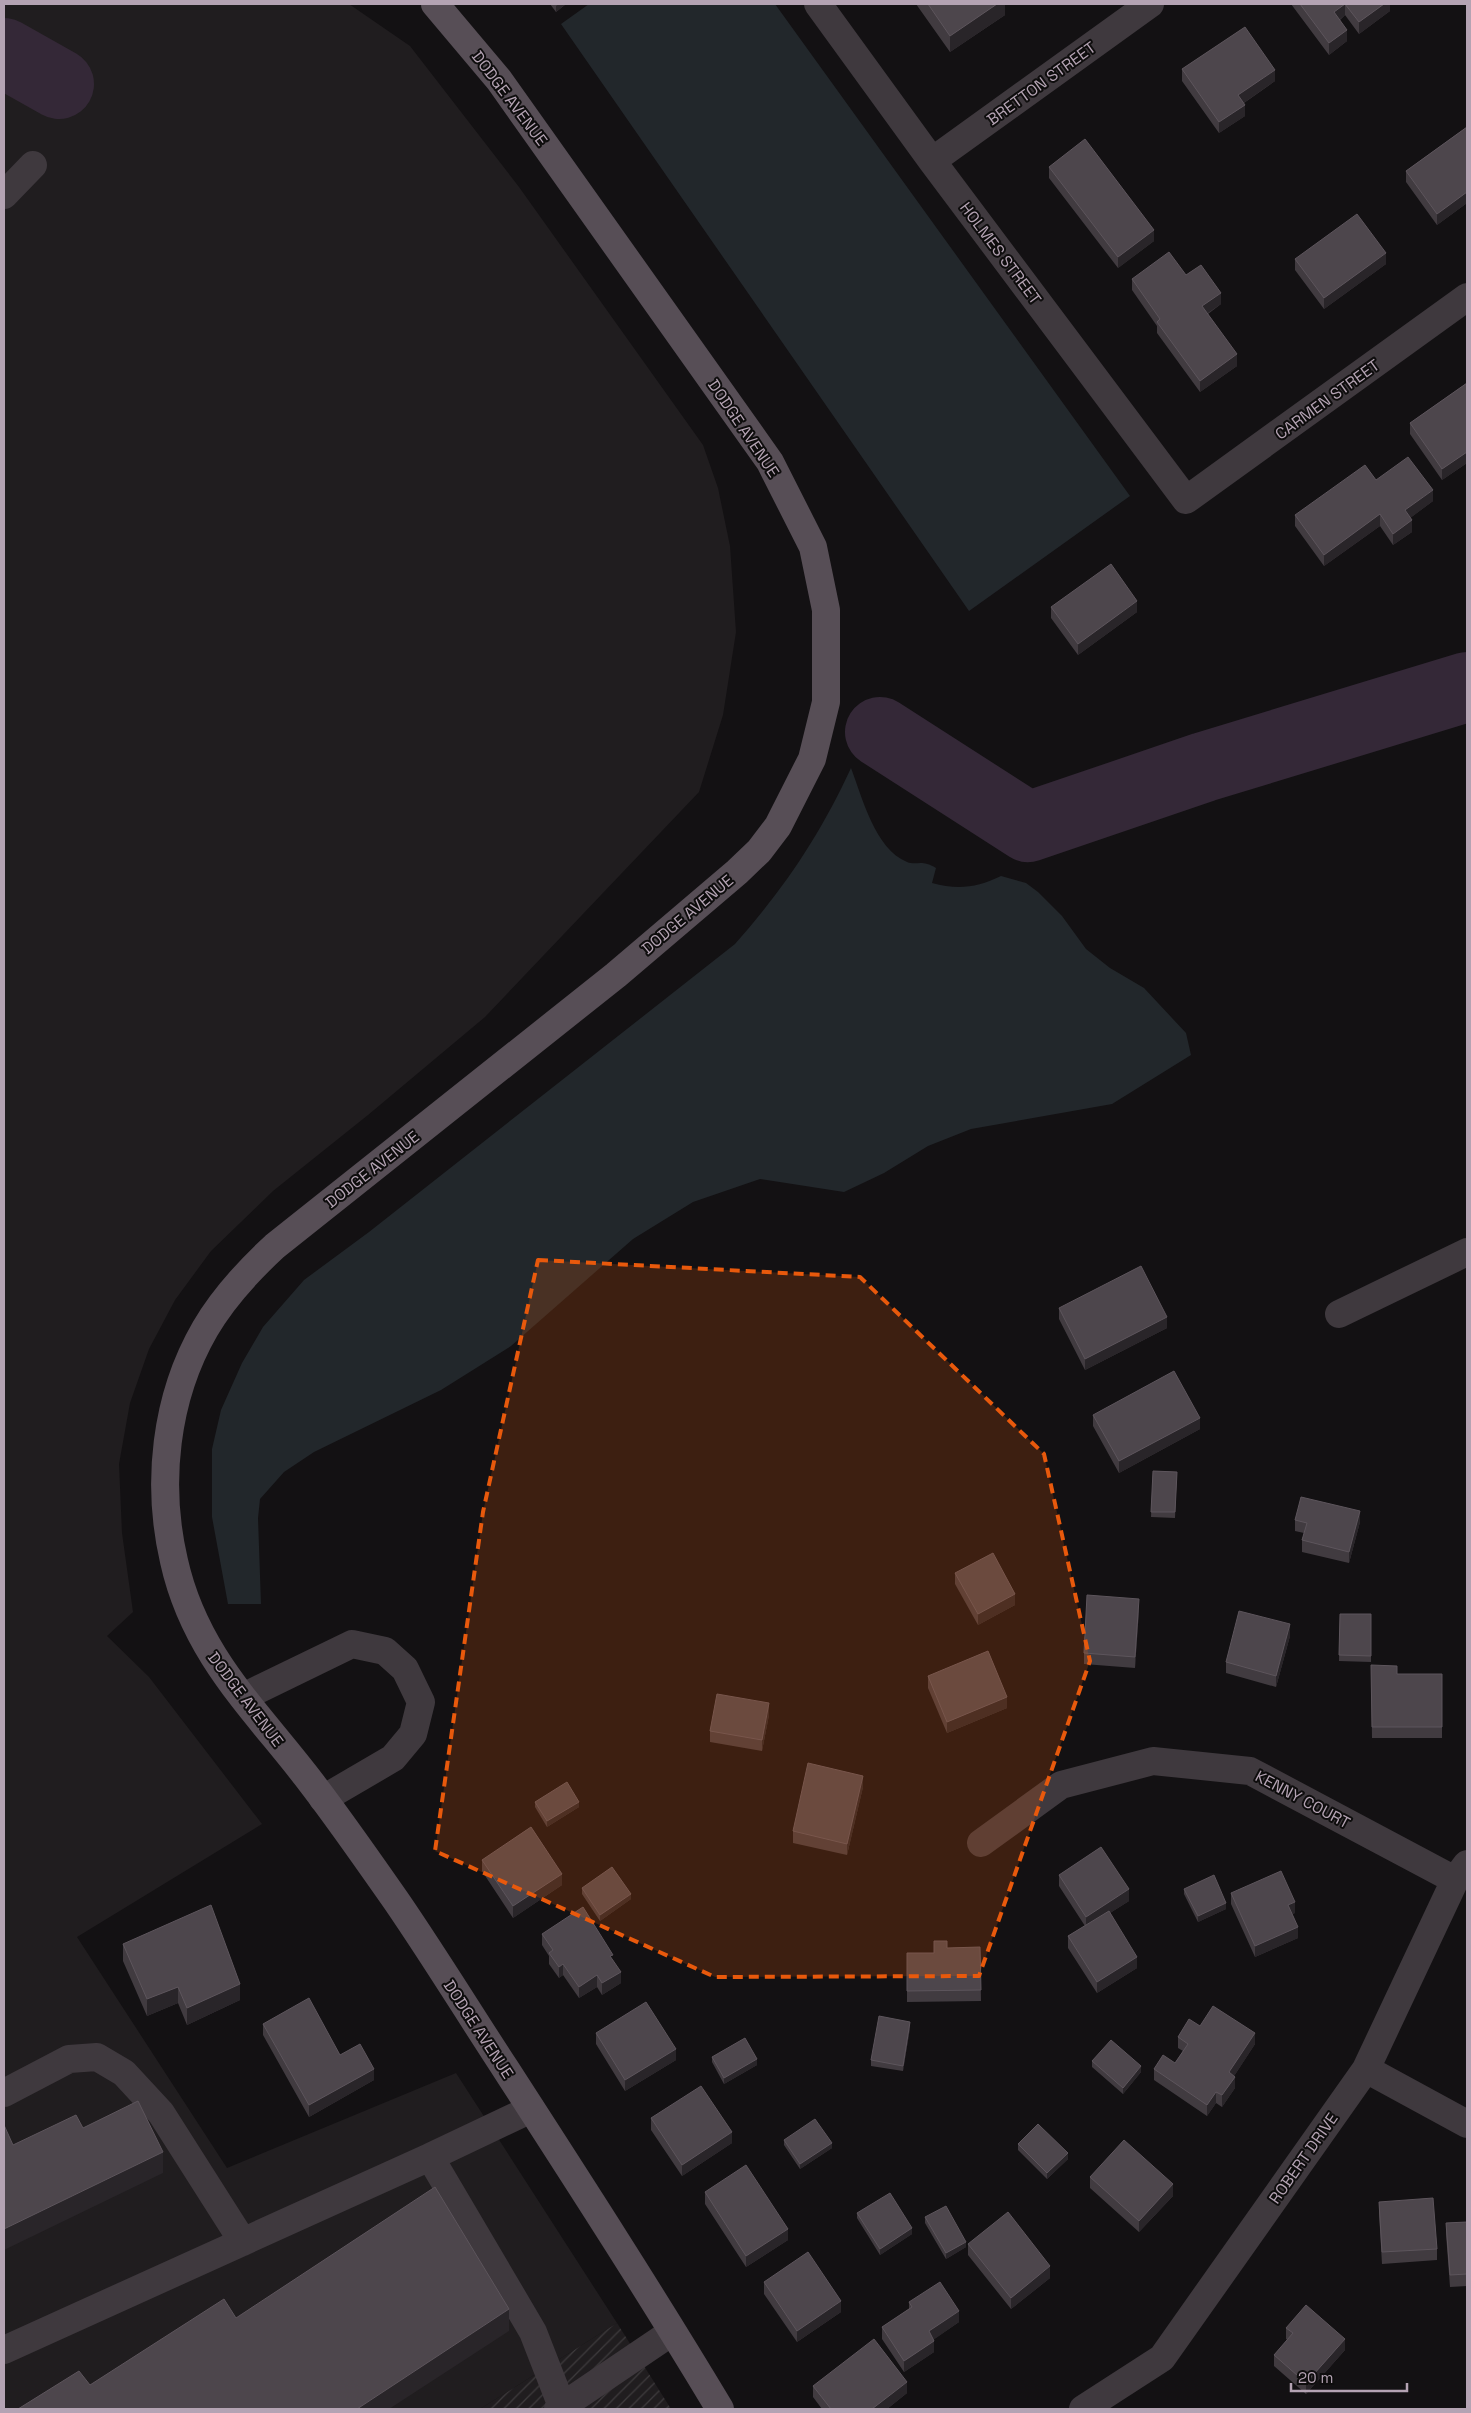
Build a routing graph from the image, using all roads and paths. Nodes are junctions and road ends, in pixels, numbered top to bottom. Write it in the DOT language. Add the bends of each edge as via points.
graph roads {
  1 [pos="435,4"];
  2 [pos="818,4"];
  3 [pos="1150,4"];
  4 [pos="932,162"];
  5 [pos="33,165"];
  6 [pos="4,196"];
  7 [pos="1467,297"];
  8 [pos="1186,500"];
  9 [pos="1467,1252"];
  10 [pos="1339,1314"];
  11 [pos="243,1698"];
  12 [pos="323,1799"];
  13 [pos="981,1843"];
  14 [pos="1461,1872"];
  15 [pos="1366,2069"];
  16 [pos="4,2092"];
  17 [pos="531,2108"];
  18 [pos="1467,2124"];
  19 [pos="430,2157"];
  20 [pos="243,2242"];
  21 [pos="672,2332"];
  22 [pos="4,2350"];
  23 [pos="561,2408"];
  24 [pos="720,2409"];
  25 [pos="1083,2409"];
  1 -- 11 [label="main road, DODGE AVENUE" via="499,80 770,462 813,547 826,610 826,702 808,767 778,826 759,851 616,975 275,1246 248,1271 205,1328 174,1403 164,1489 174,1563 192,1616 224,1676"];
  2 -- 4 [label="street, HOLMES STREET"];
  3 -- 4 [label="street, BRETTON STREET"];
  4 -- 8 [label="street, HOLMES STREET"];
  5 -- 6 [label="street"];
  7 -- 8 [label="street, CARMEN STREET"];
  9 -- 10 [label="street"];
  11 -- 12 [label="main road, DODGE AVENUE"];
  11 -- 12 [label="street" via="352,1644 385,1651 404,1669 421,1702 413,1734 393,1758"];
  12 -- 17 [label="main road, DODGE AVENUE" via="398,1904"];
  13 -- 14 [label="street, KENNY COURT" via="1061,1785 1154,1761 1250,1771"];
  14 -- 15 [label="street, ROBERT DRIVE"];
  15 -- 18 [label="street"];
  15 -- 25 [label="street, ROBERT DRIVE" via="1162,2358"];
  16 -- 20 [label="street" via="69,2059 97,2057 124,2073 161,2113"];
  17 -- 19 [label="street"];
  17 -- 21 [label="main road, DODGE AVENUE"];
  19 -- 20 [label="street"];
  19 -- 23 [label="street" via="533,2332"];
  20 -- 22 [label="street"];
  21 -- 23 [label="street"];
  21 -- 24 [label="main road, DODGE AVENUE"];
}
